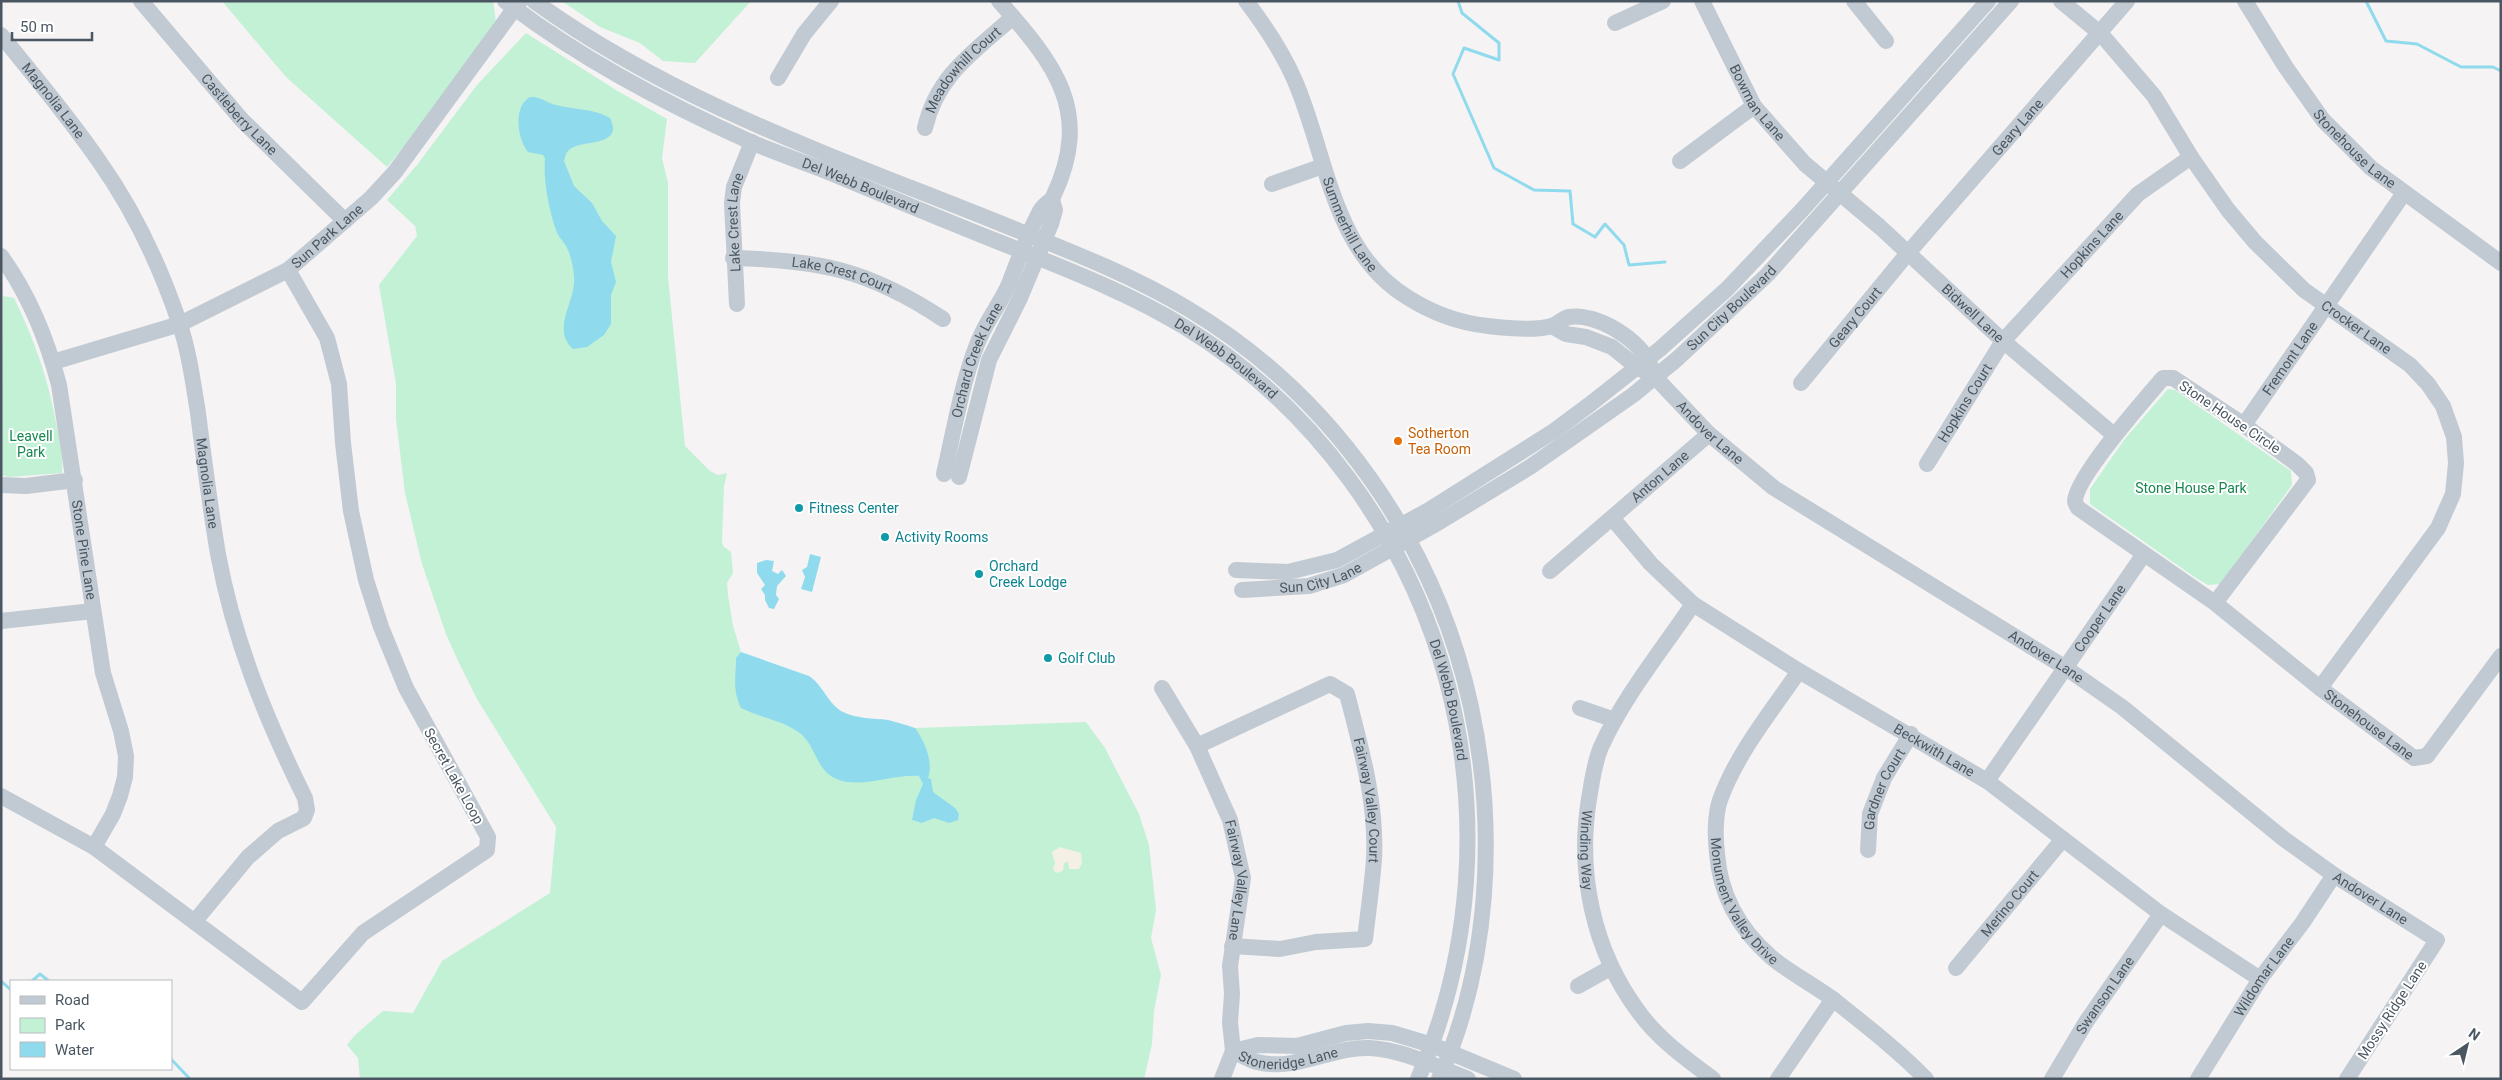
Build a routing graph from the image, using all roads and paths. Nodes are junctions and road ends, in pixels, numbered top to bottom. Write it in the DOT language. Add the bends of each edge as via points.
graph roads {
  1 [pos="141,1"];
  2 [pos="534,1"];
  3 [pos="832,1"];
  4 [pos="999,1"];
  5 [pos="1246,1"];
  6 [pos="1663,1"];
  7 [pos="1702,1"];
  8 [pos="1854,1"];
  9 [pos="1988,1"];
  10 [pos="2012,1"];
  11 [pos="2061,1"];
  12 [pos="2127,1"];
  13 [pos="2246,1"];
  14 [pos="513,4"];
  15 [pos="1013,17"];
  16 [pos="1615,23"];
  17 [pos="1,34"];
  18 [pos="2101,34"];
  19 [pos="1886,41"];
  20 [pos="778,78"];
  21 [pos="1754,106"];
  22 [pos="925,128"];
  23 [pos="752,142"];
  24 [pos="2191,157"];
  25 [pos="1680,162"];
  26 [pos="1323,166"];
  27 [pos="1272,184"];
  28 [pos="1833,189"];
  29 [pos="2404,193"];
  30 [pos="345,222"];
  31 [pos="1036,238"];
  32 [pos="1908,253"];
  33 [pos="1029,254"];
  34 [pos="1,256"];
  35 [pos="733,258"];
  36 [pos="2501,263"];
  37 [pos="288,270"];
  38 [pos="7,277"];
  39 [pos="737,304"];
  40 [pos="2326,306"];
  41 [pos="943,319"];
  42 [pos="180,324"];
  43 [pos="2003,341"];
  44 [pos="53,362"];
  45 [pos="1643,362"];
  46 [pos="1655,377"];
  47 [pos="1801,383"];
  48 [pos="2244,425"];
  49 [pos="1709,434"];
  50 [pos="2114,435"];
  51 [pos="1927,464"];
  52 [pos="952,475"];
  53 [pos="75,480"];
  54 [pos="1,485"];
  55 [pos="1613,519"];
  56 [pos="1405,532"];
  57 [pos="1389,541"];
  58 [pos="2144,554"];
  59 [pos="1236,570"];
  60 [pos="1550,571"];
  61 [pos="1242,590"];
  62 [pos="2215,603"];
  63 [pos="1693,604"];
  64 [pos="93,611"];
  65 [pos="1,621"];
  66 [pos="2501,656"];
  67 [pos="2066,668"];
  68 [pos="1799,670"];
  69 [pos="1162,688"];
  70 [pos="2320,688"];
  71 [pos="1580,708"];
  72 [pos="1615,720"];
  73 [pos="1911,734"];
  74 [pos="1197,746"];
  75 [pos="1987,781"];
  76 [pos="1,796"];
  77 [pos="2064,839"];
  78 [pos="94,847"];
  79 [pos="1868,850"];
  80 [pos="2334,875"];
  81 [pos="2161,914"];
  82 [pos="196,921"];
  83 [pos="2436,940"];
  84 [pos="1232,946"];
  85 [pos="1610,968"];
  86 [pos="1956,968"];
  87 [pos="2260,979"];
  88 [pos="1578,986"];
  89 [pos="1832,999"];
  90 [pos="1432,1045"];
  91 [pos="1233,1051"];
  92 [pos="1450,1052"];
  93 [pos="1426,1062"];
  94 [pos="1441,1074"];
  95 [pos="1222,1079"];
  96 [pos="1418,1079"];
  97 [pos="1468,1079"];
  98 [pos="1514,1079"];
  99 [pos="1713,1079"];
  100 [pos="1778,1079"];
  101 [pos="1926,1079"];
  102 [pos="2052,1079"];
  103 [pos="2198,1079"];
  104 [pos="2347,1079"];
  1 -- 30 [label="street, Castleberry Lane" via="241,119"];
  2 -- 31 [label="street, Del Webb Boulevard" via="618,54 708,103"];
  3 -- 20 [label="street" via="804,34"];
  4 -- 15 [label="street, Orchard Creek Lane"];
  5 -- 26 [label="street, Summerhill Lane" via="1277,45 1295,82"];
  6 -- 16 [label="street"];
  7 -- 21 [label="street, Bowman Lane"];
  8 -- 19 [label="street"];
  9 -- 28 [label="street, Sun City Boulevard"];
  10 -- 28 [label="street, Sun City Boulevard"];
  11 -- 18 [label="street, Crocker Lane"];
  12 -- 18 [label="street, Geary Lane"];
  13 -- 29 [label="street, Stonehouse Lane" via="2285,66 2323,120 2371,168"];
  14 -- 23 [label="street, Del Webb Boulevard" via="609,69"];
  14 -- 30 [label="street, Sun Park Lane" via="411,152 372,198"];
  15 -- 22 [label="street, Meadowhill Court" via="958,64 942,84 929,108"];
  15 -- 31 [label="street, Orchard Creek Lane" via="1058,76 1069,122 1068,150 1062,174 1052,200 1043,205"];
  17 -- 42 [label="street, Magnolia Lane" via="109,176 148,247"];
  18 -- 24 [label="street, Crocker Lane" via="2154,96"];
  18 -- 32 [label="street, Geary Lane"];
  21 -- 25 [label="street"];
  21 -- 28 [label="street, Bowman Lane" via="1805,164"];
  23 -- 33 [label="street, Del Webb Boulevard"];
  23 -- 35 [label="street, Lake Crest Lane" via="734,187"];
  24 -- 40 [label="street, Crocker Lane" via="2255,242 2290,277"];
  24 -- 43 [label="street, Hopkins Lane" via="2138,194"];
  26 -- 27 [label="street"];
  26 -- 45 [label="street, Summerhill Lane" via="1352,238 1370,265 1398,292 1426,309 1455,320 1488,326 1552,326 1566,334 1605,343"];
  28 -- 32 [label="street, Bidwell Lane"];
  28 -- 45 [label="street, Sun City Boulevard" via="1727,289"];
  28 -- 46 [label="street, Sun City Boulevard" via="1740,301"];
  29 -- 36 [label="street, Stonehouse Lane"];
  29 -- 40 [label="street, Fremont Lane"];
  30 -- 37 [label="street, Sun Park Lane"];
  31 -- 33 [label="street, Orchard Creek Lane"];
  31 -- 56 [label="street, Del Webb Boulevard" via="1164,294 1241,345 1291,388 1344,443"];
  32 -- 43 [label="street, Bidwell Lane"];
  32 -- 47 [label="street, Geary Court"];
  33 -- 52 [label="street, Orchard Creek Lane" via="978,342"];
  33 -- 57 [label="street, Del Webb Boulevard" via="1154,310 1207,342 1254,378 1306,427 1348,476"];
  34 -- 38 [label="street, Stone Pine Lane"];
  35 -- 39 [label="street, Lake Crest Lane"];
  35 -- 41 [label="street, Lake Crest Court" via="822,264 857,274 911,298"];
  37 -- 42 [label="street, Sun Park Lane"];
  37 -- 82 [label="street, Secret Lake Loop" via="330,347 339,384 342,443 351,511 366,580 381,627 406,688 488,836 487,850 363,933 302,1002"];
  38 -- 44 [label="street, Stone Pine Lane" via="31,305"];
  40 -- 48 [label="street, Fremont Lane"];
  40 -- 70 [label="street, Crocker Lane" via="2410,365 2428,384 2443,406 2454,437 2456,463 2453,494 2438,528"];
  42 -- 44 [label="street, Sun Park Lane"];
  42 -- 82 [label="street, Magnolia Lane" via="192,374 218,554 232,617 256,692 305,798 307,810 304,818 278,831 248,857"];
  43 -- 50 [label="street, Bidwell Lane"];
  43 -- 51 [label="street, Hopkins Court"];
  44 -- 53 [label="street, Stone Pine Lane"];
  45 -- 46 [label="street, Summerhill Lane"];
  45 -- 56 [label="street, Sun City Boulevard" via="1554,430"];
  46 -- 49 [label="street, Andover Lane"];
  46 -- 56 [label="street, Sun City Boulevard" via="1564,445"];
  48 -- 50 [label="street, Stone House Circle" via="2173,378 2163,378"];
  48 -- 62 [label="street, Stone House Circle" via="2297,464 2308,480"];
  49 -- 55 [label="street, Anton Lane"];
  49 -- 67 [label="street, Andover Lane" via="1774,488"];
  50 -- 58 [label="street, Stone House Circle" via="2080,488 2076,501 2078,508"];
  53 -- 54 [label="street" via="26,486"];
  53 -- 64 [label="street, Stone Pine Lane"];
  55 -- 60 [label="street, Anton Lane"];
  55 -- 63 [label="street, Beckwith Lane" via="1650,564"];
  56 -- 57 [label="street, Sun City Boulevard"];
  56 -- 92 [label="street, Del Webb Boulevard" via="1436,596 1460,661 1475,724 1483,784 1485,853 1480,920 1468,987"];
  57 -- 59 [label="street, Sun City Lane" via="1321,566 1288,572"];
  57 -- 61 [label="street, Sun City Lane" via="1344,575 1327,582 1290,589"];
  57 -- 90 [label="street, Del Webb Boulevard" via="1429,624 1443,667 1466,788 1468,855 1463,920 1452,982"];
  58 -- 62 [label="street, Stone House Circle"];
  58 -- 67 [label="street, Cooper Lane"];
  62 -- 70 [label="street, Stonehouse Lane"];
  63 -- 68 [label="street, Beckwith Lane"];
  63 -- 72 [label="street, Winding Way"];
  64 -- 65 [label="street"];
  64 -- 78 [label="street, Stone Pine Lane" via="103,672 126,756 120,796"];
  66 -- 70 [label="street, Stonehouse Lane" via="2427,756 2421,759 2414,758"];
  67 -- 75 [label="street, Cooper Lane"];
  67 -- 80 [label="street, Andover Lane" via="2122,707 2284,839"];
  68 -- 73 [label="street, Beckwith Lane"];
  68 -- 89 [label="street, Monument Valley Drive" via="1733,770 1719,802 1716,838 1718,876 1731,909 1747,933 1772,958"];
  69 -- 74 [label="street, Fairway Valley Lane"];
  71 -- 72 [label="street"];
  72 -- 85 [label="street, Winding Way" via="1598,758 1584,827 1590,900"];
  73 -- 75 [label="street, Beckwith Lane"];
  73 -- 79 [label="street, Gardner Court" via="1884,778 1870,814"];
  74 -- 84 [label="street, Fairway Valley Lane" via="1230,820 1243,878"];
  74 -- 84 [label="street, Fairway Valley Court" via="1330,684 1346,694 1365,761 1374,858 1365,939 1316,942 1280,949"];
  75 -- 77 [label="street, Beckwith Lane"];
  76 -- 78 [label="street, Secret Lake Loop"];
  77 -- 81 [label="street, Beckwith Lane"];
  77 -- 86 [label="street, Merino Court"];
  78 -- 82 [label="street, Secret Lake Loop"];
  80 -- 83 [label="street, Andover Lane"];
  80 -- 87 [label="street, Wildomar Lane"];
  81 -- 87 [label="street, Beckwith Lane"];
  81 -- 102 [label="street, Swanson Lane" via="2086,1022"];
  83 -- 104 [label="street, Mossy Ridge Lane"];
  84 -- 91 [label="street, Fairway Valley Lane" via="1230,1022"];
  85 -- 88 [label="street"];
  85 -- 99 [label="street, Winding Way" via="1638,1012 1674,1050"];
  87 -- 103 [label="street, Wildomar Lane"];
  89 -- 100 [label="street"];
  89 -- 101 [label="street, Monument Valley Drive" via="1910,1062"];
  90 -- 91 [label="street, Stoneridge Lane" via="1368,1031 1346,1033 1297,1046 1258,1046"];
  90 -- 92 [label="street, Stoneridge Lane"];
  90 -- 93 [label="street, Del Webb Boulevard"];
  91 -- 93 [label="street, Stoneridge Lane" via="1257,1062 1274,1064 1368,1048 1389,1050"];
  91 -- 95 [label="street, Fairway Valley Lane"];
  92 -- 94 [label="street, Del Webb Boulevard"];
  92 -- 98 [label="street, Stoneridge Lane"];
  93 -- 94 [label="street, Stoneridge Lane"];
  93 -- 96 [label="street, Del Webb Boulevard"];
  94 -- 97 [label="street, Stoneridge Lane"];
}
